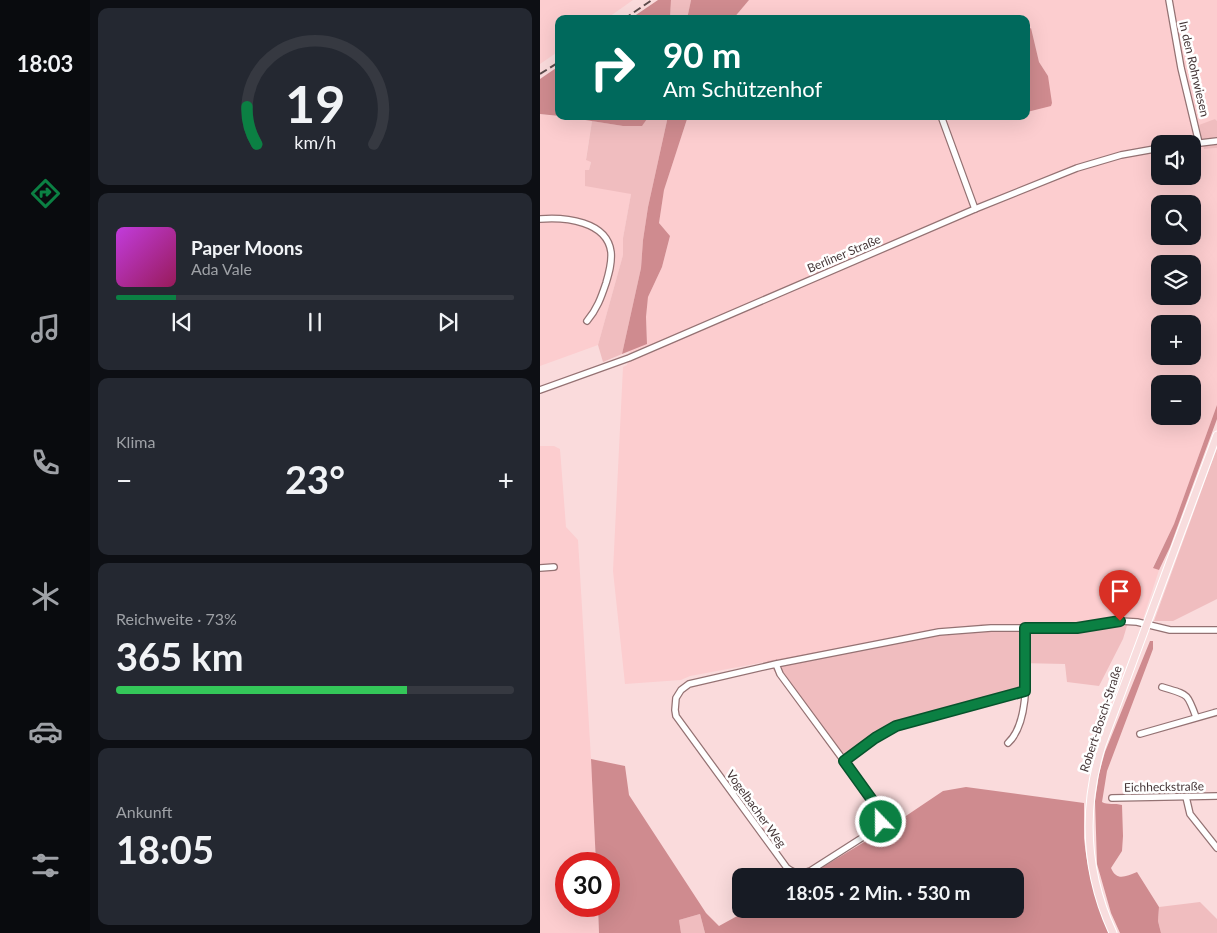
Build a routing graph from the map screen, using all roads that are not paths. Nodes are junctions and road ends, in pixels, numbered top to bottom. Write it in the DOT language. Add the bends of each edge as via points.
graph roads {
  1 [pos="1169,0"];
  2 [pos="942,120"];
  3 [pos="1198,135"];
  4 [pos="1217,142"];
  5 [pos="1201,143"];
  6 [pos="1151,150"];
  7 [pos="975,209"];
  8 [pos="540,219"];
  9 [pos="587,321"];
  10 [pos="558,384"];
  11 [pos="540,388"];
  12 [pos="540,395"];
  13 [pos="1217,435"];
  14 [pos="540,568"];
  15 [pos="554,568"];
  16 [pos="1146,624"];
  17 [pos="1025,628"];
  18 [pos="1217,630"];
  19 [pos="776,664"];
  20 [pos="1162,687"];
  21 [pos="1025,691"];
  22 [pos="1217,712"];
  23 [pos="1196,717"];
  24 [pos="1140,734"];
  25 [pos="1008,744"];
  26 [pos="844,761"];
  27 [pos="1217,796"];
  28 [pos="1186,797"];
  29 [pos="1112,798"];
  30 [pos="1217,848"];
  31 [pos="1113,933"];
  1 -- 3 [label="street, In den Rohrwiesen" via="1181,68"];
  2 -- 7 [label="street"];
  4 -- 5 [label="street"];
  6 -- 7 [label="street, Berliner Straße" via="1077,168"];
  7 -- 10 [label="street, Berliner Straße" via="628,358"];
  8 -- 9 [label="street" via="568,220 590,226 610,245 610,268 598,305"];
  10 -- 11 [label="street"];
  10 -- 12 [label="street"];
  13 -- 16 [label="main road, Robert-Bosch-Straße"];
  14 -- 15 [label="street"];
  16 -- 17 [label="street, Vogelbacher Weg" via="1120,621 1077,628"];
  16 -- 18 [label="street, Vogelbacher Weg" via="1170,630"];
  16 -- 31 [label="main road, Robert-Bosch-Straße" via="1102,745 1089,803 1090,861 1099,898"];
  17 -- 19 [label="street, Vogelbacher Weg" via="939,632"];
  17 -- 21 [label="street"];
  19 -- 26 [label="street, Vogelbacher Weg"];
  19 -- 26 [label="street, Vogelbacher Weg" via="689,684 678,693 675,710 682,725 792,872 802,874 810,871 880,825 880,811"];
  20 -- 23 [label="street" via="1186,695"];
  21 -- 25 [label="street" via="1021,726"];
  21 -- 26 [label="street" via="896,726"];
  22 -- 23 [label="street"];
  23 -- 24 [label="street"];
  27 -- 28 [label="street, Eichheckstraße"];
  28 -- 29 [label="street, Eichheckstraße"];
  28 -- 30 [label="street" via="1190,814"];
}
